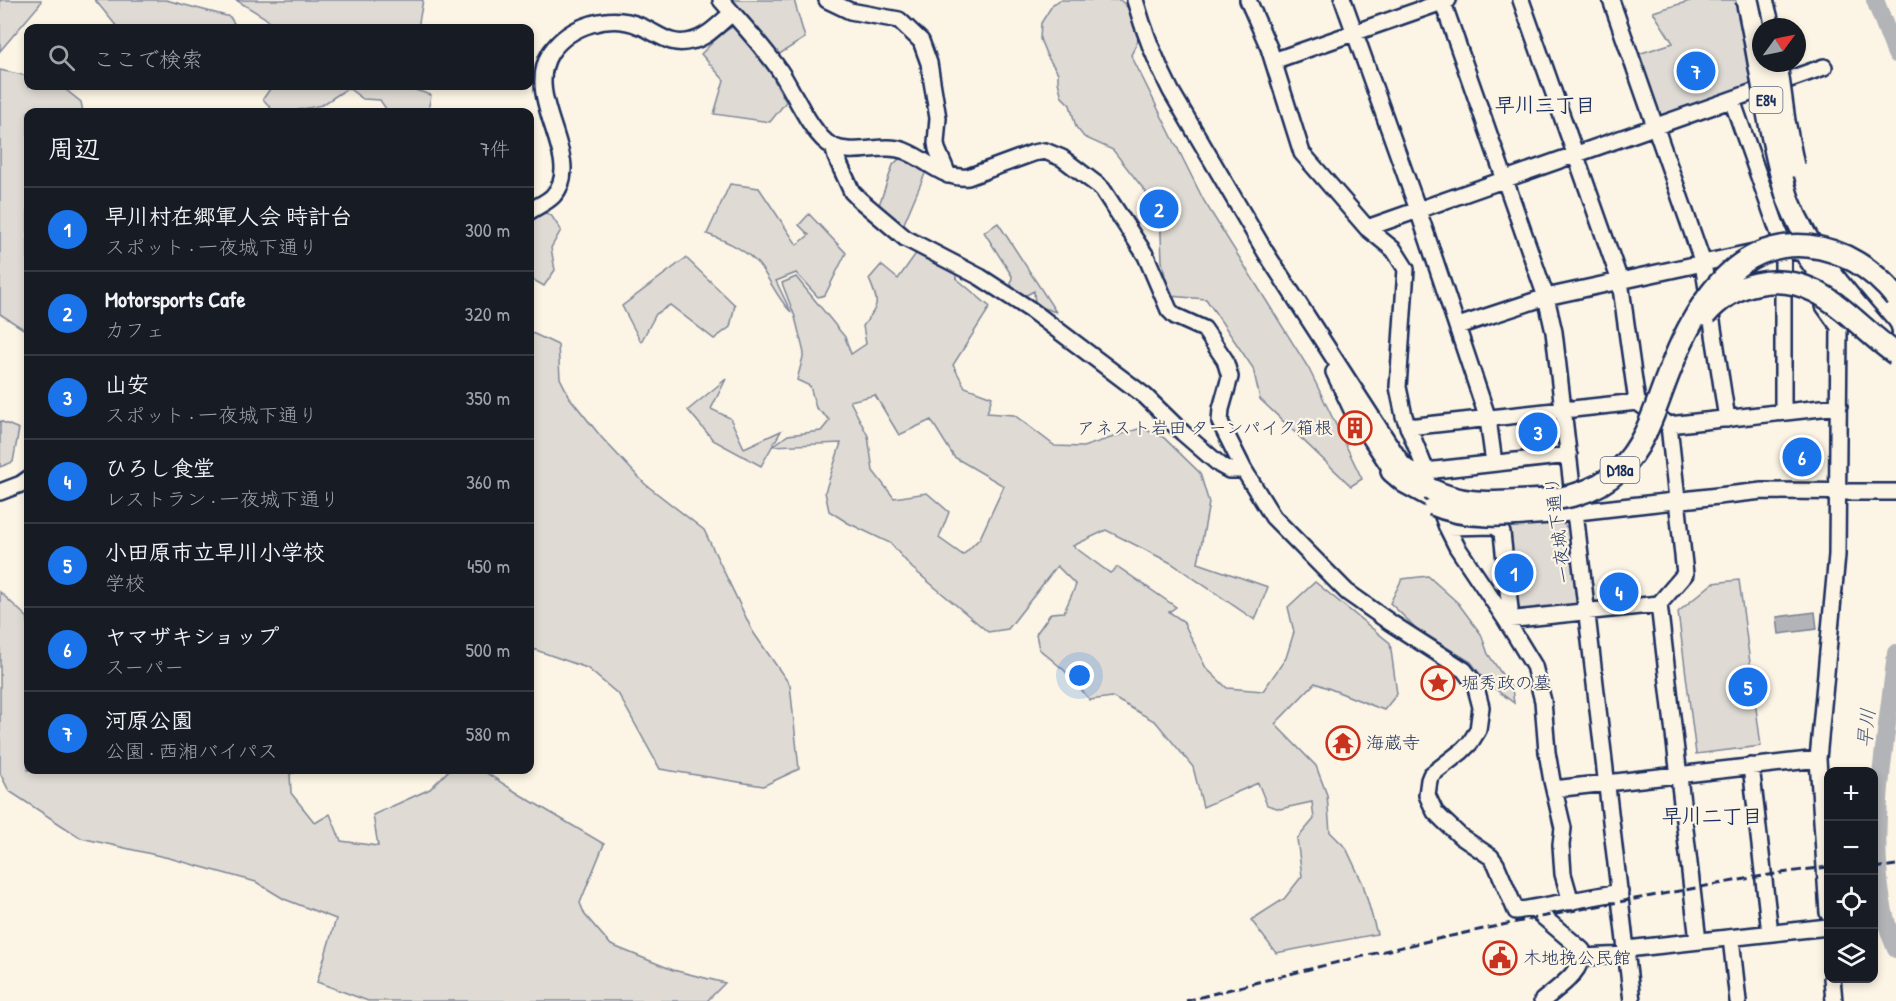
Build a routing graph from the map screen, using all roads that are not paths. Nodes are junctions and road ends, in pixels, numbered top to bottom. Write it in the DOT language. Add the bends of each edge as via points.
graph roads {
  1 [pos="721,0"];
  2 [pos="827,0"];
  3 [pos="1135,0"];
  4 [pos="1248,0"];
  5 [pos="1343,0"];
  6 [pos="1521,0"];
  7 [pos="1611,0"];
  8 [pos="1747,0"];
  9 [pos="1762,0"];
  10 [pos="1444,1"];
  11 [pos="732,13"];
  12 [pos="1767,18"];
  13 [pos="1355,33"];
  14 [pos="1273,61"];
  15 [pos="1824,67"];
  16 [pos="1777,72"];
  17 [pos="1732,100"];
  18 [pos="1655,126"];
  19 [pos="833,146"];
  20 [pos="1576,154"];
  21 [pos="948,175"];
  22 [pos="1505,180"];
  23 [pos="534,208"];
  24 [pos="1418,210"];
  25 [pos="1367,228"];
  26 [pos="1783,248"];
  27 [pos="1703,263"];
  28 [pos="1620,281"];
  29 [pos="1545,297"];
  30 [pos="1896,297"];
  31 [pos="1458,326"];
  32 [pos="1896,332"];
  33 [pos="1896,353"];
  34 [pos="1637,402"];
  35 [pos="1839,406"];
  36 [pos="1563,410"];
  37 [pos="1783,412"];
  38 [pos="1488,419"];
  39 [pos="1727,419"];
  40 [pos="1669,425"];
  41 [pos="1408,427"];
  42 [pos="1569,455"];
  43 [pos="1494,463"];
  44 [pos="1397,468"];
  45 [pos="1244,470"];
  46 [pos="24,482"];
  47 [pos="1573,488"];
  48 [pos="1429,489"];
  49 [pos="1844,491"];
  50 [pos="0,492"];
  51 [pos="1896,492"];
  52 [pos="1676,500"];
  53 [pos="1575,511"];
  54 [pos="1448,527"];
  55 [pos="1659,604"];
  56 [pos="1587,612"];
  57 [pos="1506,620"];
  58 [pos="1818,759"];
  59 [pos="1751,766"];
  60 [pos="1679,775"];
  61 [pos="1607,783"];
  62 [pos="1554,789"];
  63 [pos="1826,875"];
  64 [pos="1620,892"];
  65 [pos="1571,902"];
  66 [pos="1534,909"];
  67 [pos="1824,927"];
  68 [pos="1770,933"];
  69 [pos="1731,938"];
  70 [pos="1698,941"];
  71 [pos="1627,952"];
  72 [pos="1582,957"];
  73 [pos="1832,983"];
  74 [pos="1542,1001"];
  75 [pos="1632,1001"];
  76 [pos="1738,1001"];
  77 [pos="1834,1001"];
  1 -- 11 [label="street"];
  2 -- 21 [label="street" via="850,11 899,20 921,41 929,63 938,118 937,149"];
  3 -- 44 [label="street, D18a" via="1157,64 1182,112 1320,338 1352,410"];
  4 -- 14 [label="street"];
  5 -- 13 [label="street"];
  6 -- 20 [label="street"];
  7 -- 18 [label="street"];
  8 -- 33 [label="highway, E84, bridge" via="1774,150 1793,212 1835,281"];
  9 -- 12 [label="highway"];
  10 -- 13 [label="street"];
  10 -- 22 [label="street, 一夜城下通り"];
  11 -- 19 [label="street" via="779,70 819,136"];
  11 -- 23 [label="street" via="690,42 669,41 642,26 614,20 581,28 560,41 548,58 542,84 564,176 557,191"];
  13 -- 14 [label="street"];
  13 -- 24 [label="street"];
  14 -- 25 [label="street" via="1302,153"];
  15 -- 17 [label="street"];
  16 -- 32 [label="highway, E84, bridge" via="1788,146 1807,207 1834,257"];
  17 -- 18 [label="street"];
  17 -- 26 [label="street"];
  18 -- 20 [label="street"];
  18 -- 27 [label="street"];
  19 -- 21 [label="street" via="848,150 901,149"];
  19 -- 45 [label="street" via="852,192 905,238 1031,310 1145,396 1220,465 1229,470"];
  20 -- 22 [label="street"];
  20 -- 28 [label="street"];
  21 -- 45 [label="street" via="968,177 1045,151 1062,158 1099,186 1146,256 1169,310 1204,329 1225,360 1230,377 1220,422"];
  22 -- 24 [label="street"];
  22 -- 29 [label="street, 一夜城下通り"];
  24 -- 25 [label="street"];
  24 -- 31 [label="street"];
  25 -- 41 [label="street" via="1394,250 1406,269 1398,387"];
  26 -- 27 [label="street"];
  26 -- 35 [label="street" via="1802,253 1826,287 1824,306 1839,327"];
  26 -- 37 [label="street"];
  27 -- 28 [label="street"];
  27 -- 39 [label="street"];
  28 -- 29 [label="street"];
  28 -- 34 [label="street"];
  29 -- 31 [label="street"];
  29 -- 36 [label="street, 一夜城下通り" via="1554,332"];
  30 -- 48 [label="highway, D18a, bridge" via="1869,271 1839,254 1802,246 1761,253 1733,269 1700,308 1686,330 1644,437 1631,458 1609,478 1578,495 1554,500 1473,503"];
  31 -- 38 [label="street"];
  33 -- 48 [label="highway, bridge" via="1837,304 1807,287 1780,282 1740,288 1702,318 1645,447 1624,475 1610,486 1557,506 1466,508"];
  34 -- 36 [label="street"];
  34 -- 40 [label="street"];
  35 -- 37 [label="street"];
  35 -- 49 [label="street"];
  36 -- 38 [label="street"];
  36 -- 42 [label="street, 一夜城下通り"];
  37 -- 39 [label="street"];
  38 -- 41 [label="street"];
  38 -- 43 [label="street"];
  39 -- 40 [label="street"];
  40 -- 52 [label="street"];
  41 -- 48 [label="street"];
  42 -- 43 [label="street"];
  42 -- 47 [label="street, 一夜城下通り"];
  43 -- 48 [label="street"];
  44 -- 48 [label="highway, D18a"];
  45 -- 66 [label="street" via="1273,517 1338,584 1470,676 1480,700 1478,730 1470,742 1431,775 1427,795 1443,820 1491,857 1516,911"];
  46 -- 50 [label="street"];
  47 -- 48 [label="street" via="1469,494"];
  47 -- 53 [label="street, 一夜城下通り"];
  48 -- 53 [label="street, bridge" via="1446,513 1463,516 1490,518"];
  48 -- 54 [label="street"];
  49 -- 51 [label="street"];
  49 -- 52 [label="street" via="1762,491"];
  49 -- 58 [label="street"];
  52 -- 53 [label="street"];
  52 -- 55 [label="street" via="1685,574"];
  53 -- 56 [label="street, 一夜城下通り"];
  54 -- 57 [label="street" via="1456,547"];
  54 -- 57 [label="street" via="1496,526 1502,533 1510,609"];
  55 -- 56 [label="street"];
  55 -- 60 [label="street"];
  56 -- 57 [label="street"];
  56 -- 61 [label="street, 一夜城下通り"];
  57 -- 62 [label="street" via="1534,666 1543,701"];
  58 -- 59 [label="street"];
  58 -- 63 [label="street"];
  59 -- 60 [label="street"];
  59 -- 68 [label="street"];
  60 -- 61 [label="street"];
  60 -- 70 [label="street"];
  61 -- 62 [label="street"];
  61 -- 64 [label="street, 一夜城下通り"];
  62 -- 65 [label="street" via="1563,828 1563,874"];
  64 -- 65 [label="street"];
  64 -- 71 [label="street, 一夜城下通り"];
  65 -- 66 [label="street"];
  66 -- 72 [label="street" via="1582,950"];
  67 -- 68 [label="street"];
  68 -- 69 [label="street"];
  69 -- 70 [label="street"];
  69 -- 76 [label="street"];
  70 -- 71 [label="street"];
  71 -- 72 [label="street"];
  71 -- 75 [label="street, 一夜城下通り"];
  72 -- 74 [label="street" via="1573,975"];
  73 -- 77 [label="street"];
}
